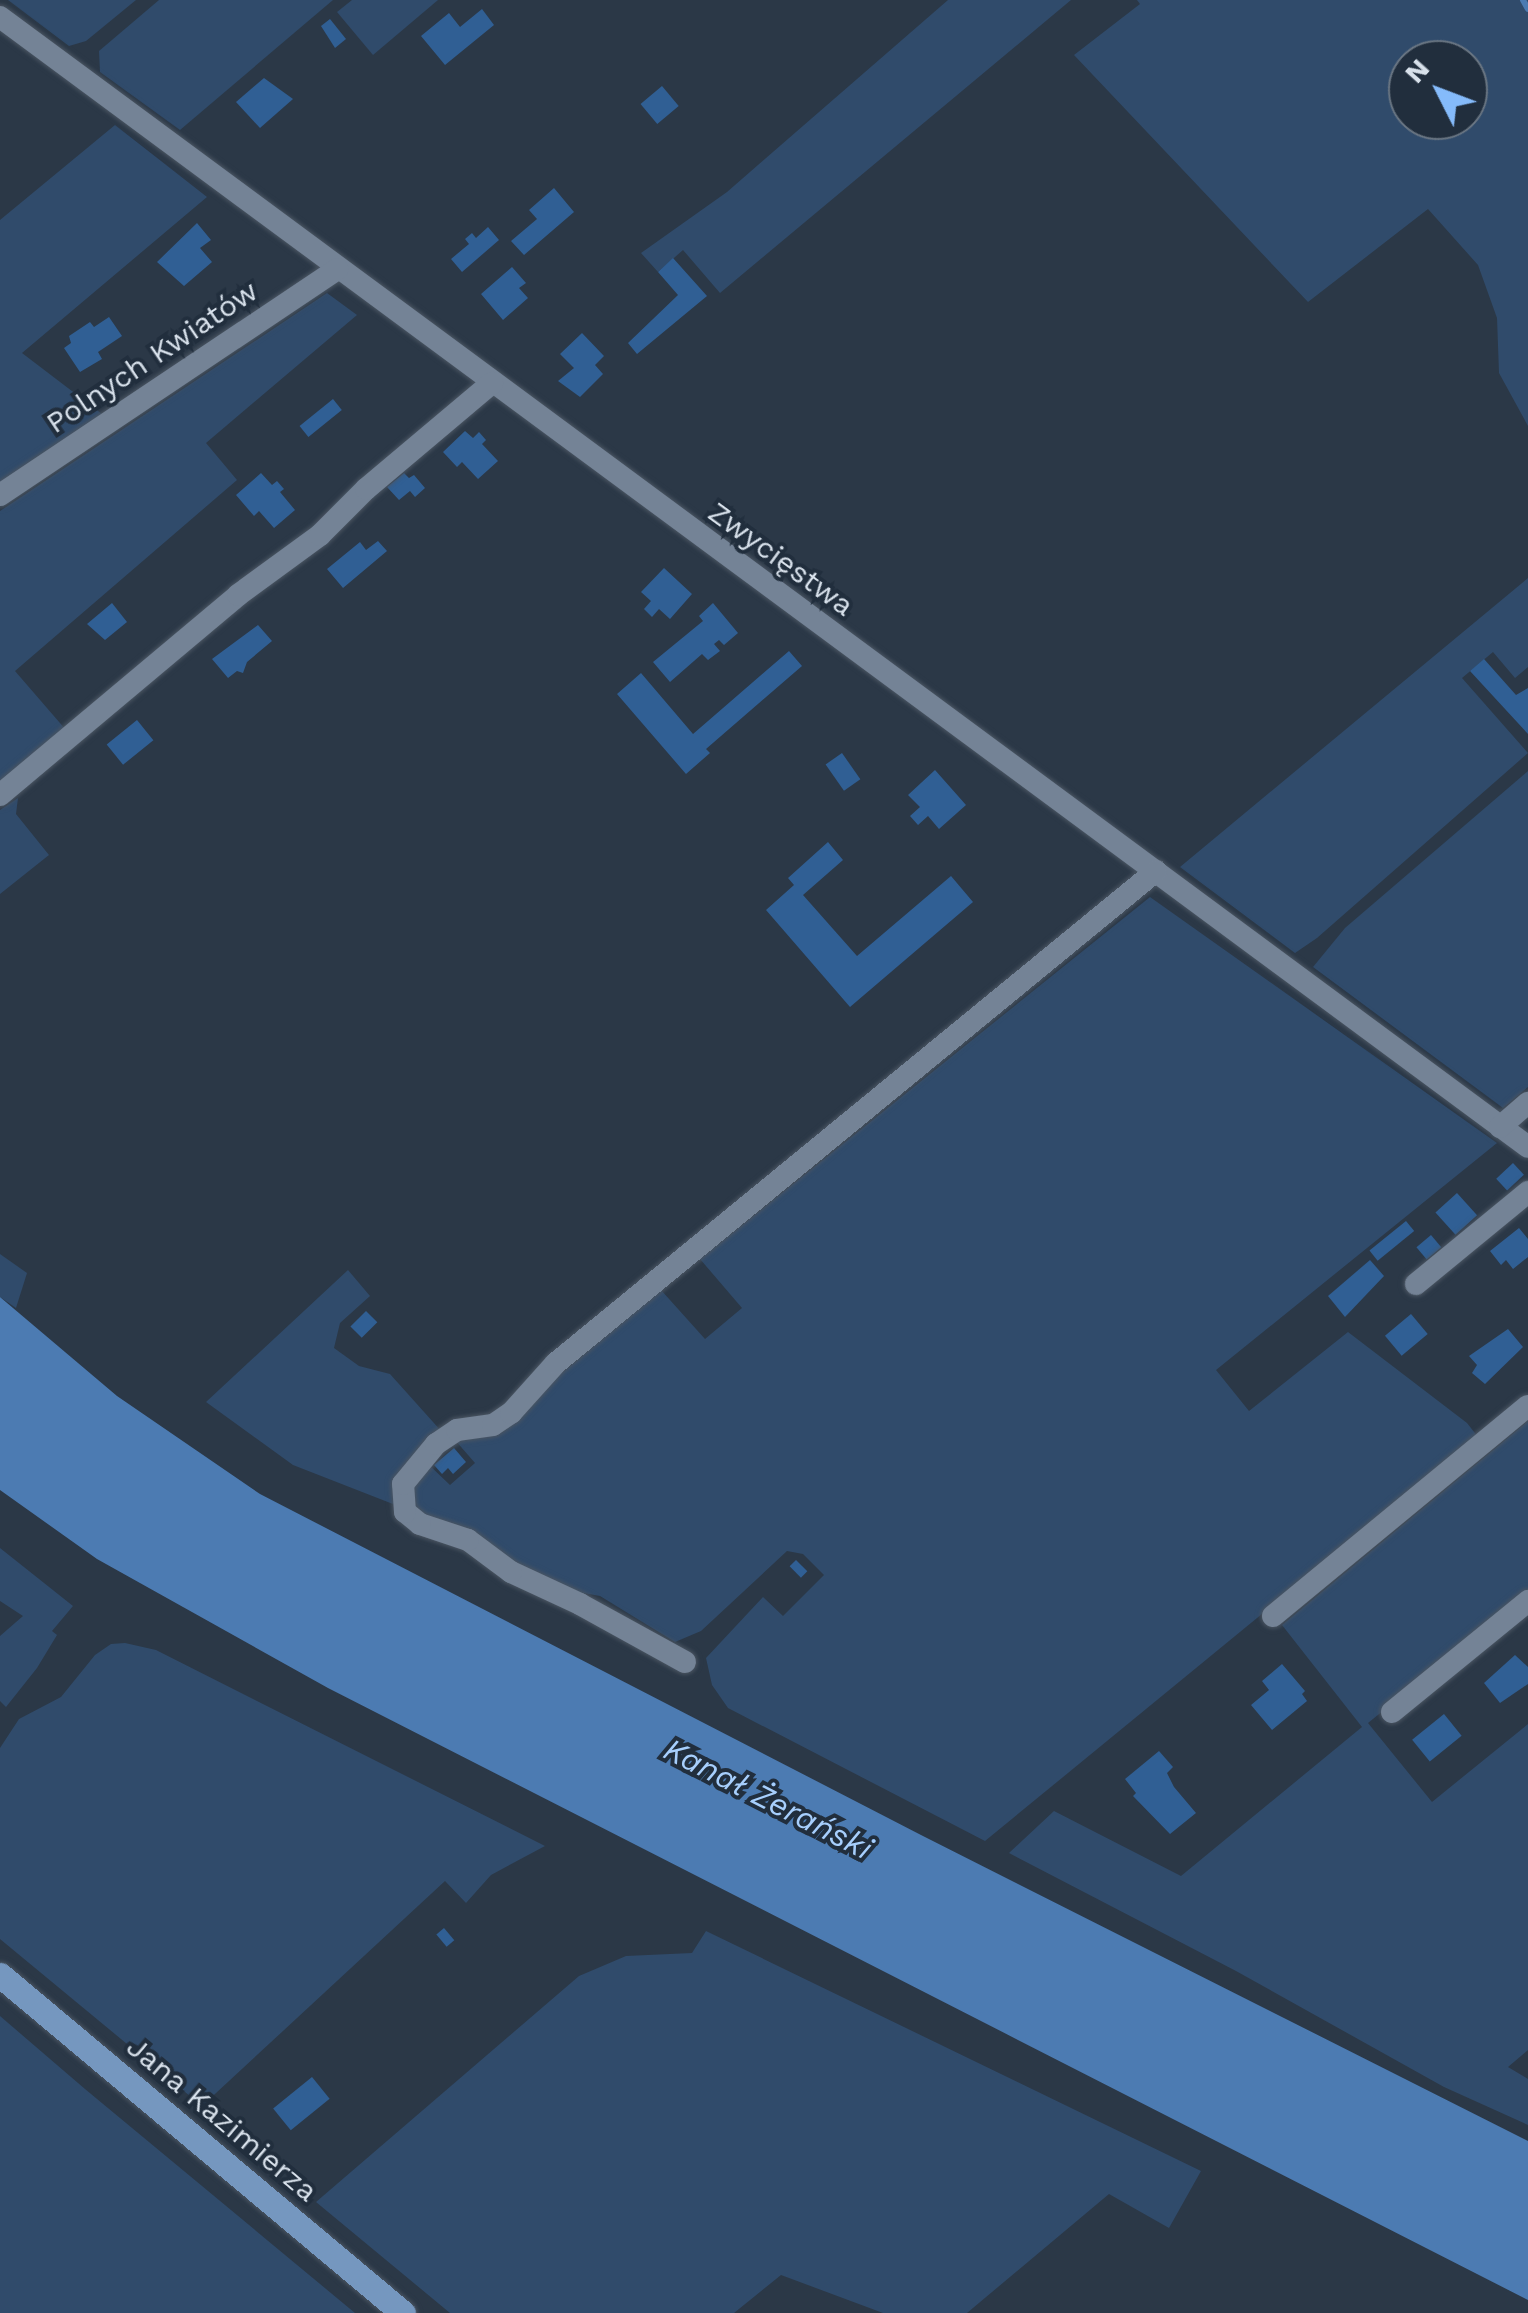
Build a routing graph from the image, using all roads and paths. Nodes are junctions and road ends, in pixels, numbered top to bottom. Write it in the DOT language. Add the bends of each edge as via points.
graph roads {
  1 [pos="0,17"];
  2 [pos="337,269"];
  3 [pos="492,383"];
  4 [pos="0,496"];
  5 [pos="0,795"];
  6 [pos="1156,872"];
  7 [pos="1528,1104"];
  8 [pos="1500,1127"];
  9 [pos="1528,1148"];
  10 [pos="1528,1192"];
  11 [pos="1416,1284"];
  12 [pos="1528,1406"];
  13 [pos="1528,1601"];
  14 [pos="1273,1616"];
  15 [pos="685,1662"];
  16 [pos="1392,1712"];
  17 [pos="0,1975"];
  18 [pos="396,2311"];
  1 -- 2 [label="street, Zwycięstwa"];
  2 -- 3 [label="street, Zwycięstwa"];
  2 -- 4 [label="street, Polnych Kwiatów"];
  3 -- 5 [label="street" via="320,534"];
  3 -- 6 [label="street, Zwycięstwa"];
  6 -- 8 [label="street, Zwycięstwa"];
  6 -- 15 [label="street" via="556,1362 511,1413 436,1444 403,1484 405,1512 420,1524 468,1540 511,1572"];
  7 -- 8 [label="street"];
  8 -- 9 [label="street, Zwycięstwa"];
  10 -- 11 [label="street"];
  12 -- 14 [label="street"];
  13 -- 16 [label="street"];
  17 -- 18 [label="main road, Jana Kazimierza"];
}
